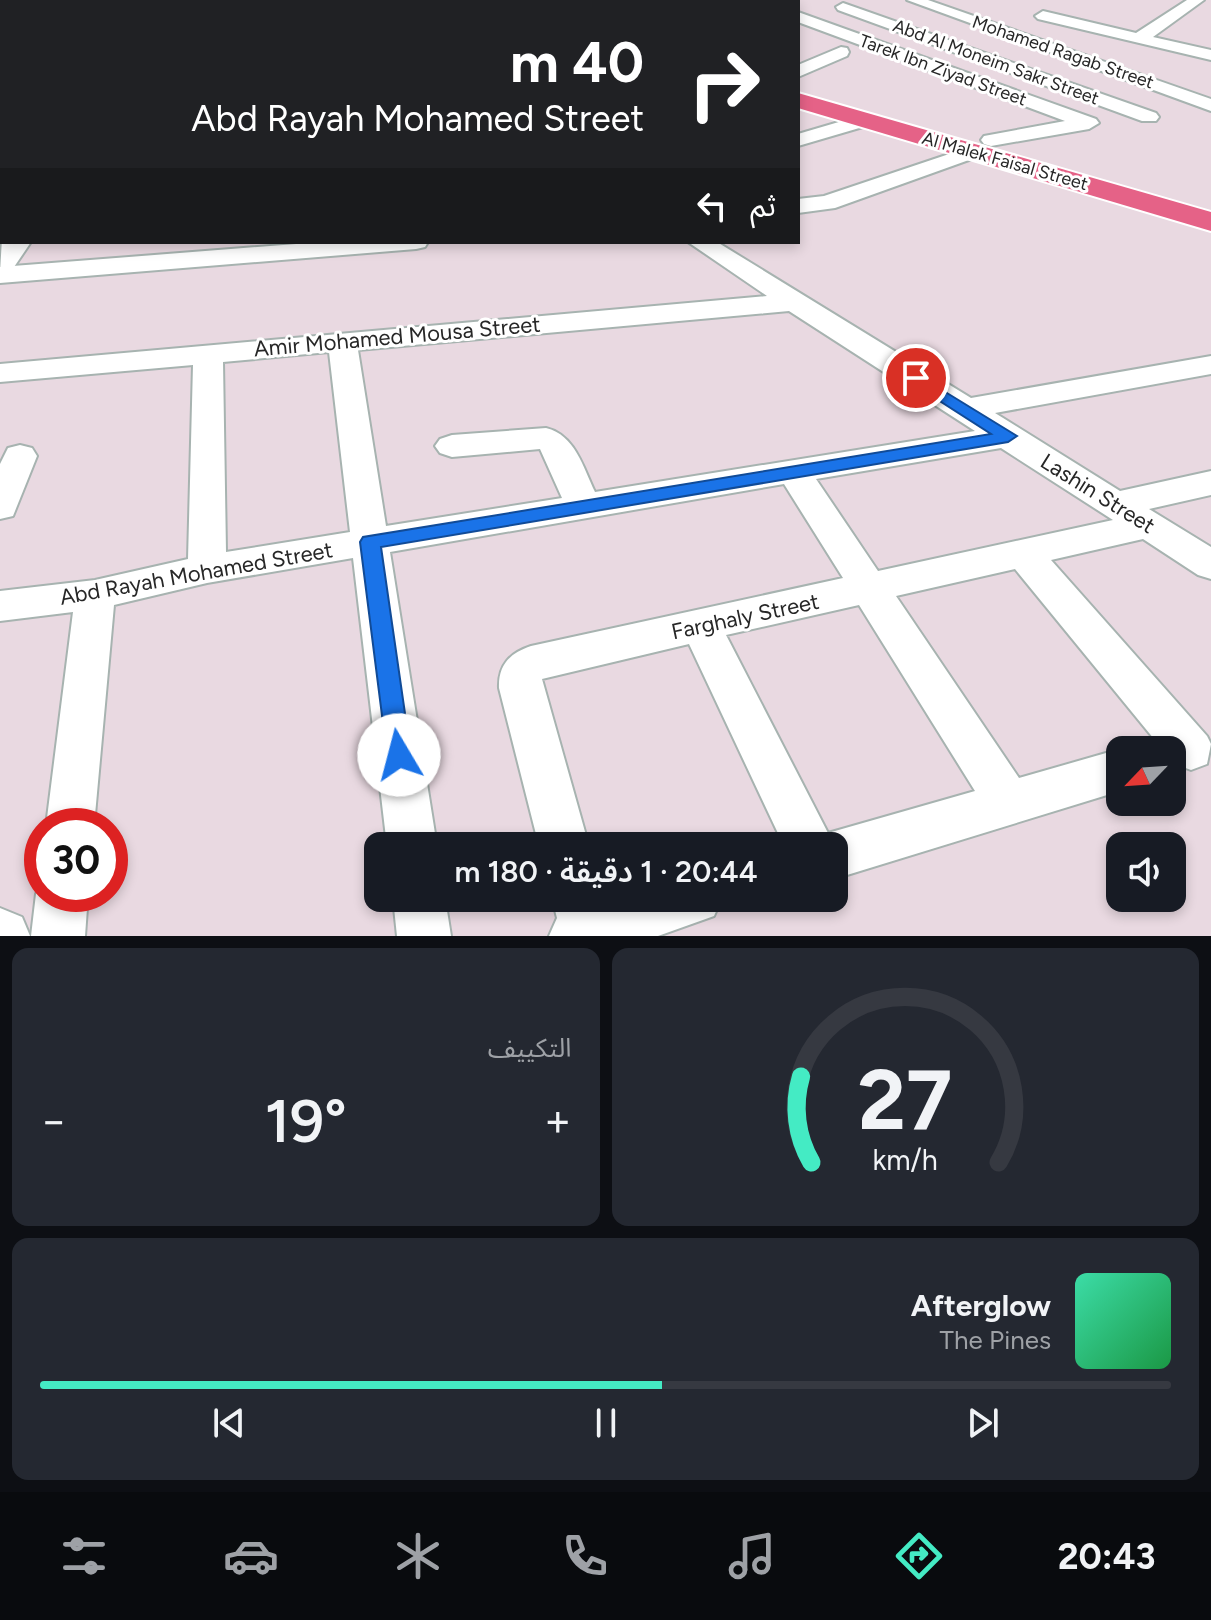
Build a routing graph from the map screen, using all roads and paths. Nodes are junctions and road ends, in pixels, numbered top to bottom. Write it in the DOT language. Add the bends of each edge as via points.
graph roads {
  1 [pos="1197,0"];
  2 [pos="902,1"];
  3 [pos="1065,5"];
  4 [pos="843,7"];
  5 [pos="800,15"];
  6 [pos="800,16"];
  7 [pos="1138,39"];
  8 [pos="841,52"];
  9 [pos="1211,55"];
  10 [pos="987,59"];
  11 [pos="800,71"];
  12 [pos="955,74"];
  13 [pos="800,84"];
  14 [pos="800,101"];
  15 [pos="1211,105"];
  16 [pos="1211,116"];
  17 [pos="1165,117"];
  18 [pos="866,120"];
  19 [pos="1089,123"];
  20 [pos="800,139"];
  21 [pos="982,146"];
  22 [pos="1211,202"];
  23 [pos="800,206"];
  24 [pos="1211,222"];
  25 [pos="14,244"];
  26 [pos="391,244"];
  27 [pos="703,244"];
  28 [pos="0,263"];
  29 [pos="0,275"];
  30 [pos="794,302"];
  31 [pos="342,341"];
  32 [pos="208,353"];
  33 [pos="1211,365"];
  34 [pos="0,373"];
  35 [pos="965,409"];
  36 [pos="1008,436"];
  37 [pos="452,446"];
  38 [pos="20,456"];
  39 [pos="793,471"];
  40 [pos="1211,483"];
  41 [pos="1115,504"];
  42 [pos="584,506"];
  43 [pos="0,507"];
  44 [pos="1149,525"];
  45 [pos="370,542"];
  46 [pos="1023,553"];
  47 [pos="1209,562"];
  48 [pos="207,569"];
  49 [pos="871,589"];
  50 [pos="95,595"];
  51 [pos="0,606"];
  52 [pos="701,625"];
  53 [pos="1191,749"];
  54 [pos="1106,774"];
  55 [pos="1009,803"];
  56 [pos="72,808"];
  57 [pos="410,832"];
  58 [pos="560,832"];
  59 [pos="802,832"];
  60 [pos="848,851"];
  61 [pos="60,912"];
  62 [pos="421,912"];
  63 [pos="628,912"];
  64 [pos="580,922"];
  65 [pos="58,936"];
  66 [pos="424,936"];
  1 -- 7 [label="street"];
  2 -- 4 [label="street"];
  2 -- 15 [label="street, Mohamed Ragab Street"];
  3 -- 7 [label="street" via="1043,16"];
  4 -- 5 [label="street"];
  4 -- 10 [label="street, Abd Al Moneim Sakr Street"];
  6 -- 12 [label="street, Tarek Ibn Ziyad Street"];
  7 -- 9 [label="street"];
  8 -- 11 [label="street"];
  10 -- 12 [label="street"];
  10 -- 17 [label="street, Abd Al Moneim Sakr Street"];
  12 -- 19 [label="street, Tarek Ibn Ziyad Street"];
  13 -- 21 [label="main road, Al Malek Faisal Street"];
  14 -- 18 [label="main road, Al Malek Faisal Street"];
  16 -- 17 [label="street"];
  17 -- 19 [label="street"];
  18 -- 20 [label="street"];
  18 -- 21 [label="main road, Al Malek Faisal Street"];
  19 -- 21 [label="street"];
  21 -- 22 [label="main road, Al Malek Faisal Street"];
  21 -- 23 [label="street" via="827,203"];
  21 -- 24 [label="main road, Al Malek Faisal Street"];
  25 -- 28 [label="street"];
  26 -- 29 [label="street"];
  27 -- 30 [label="street, Lashin Street"];
  30 -- 31 [label="street, Amir Mohamed Mousa Street"];
  30 -- 35 [label="street, Lashin Street"];
  31 -- 32 [label="street, Amir Mohamed Mousa Street"];
  31 -- 45 [label="street"];
  32 -- 34 [label="street, Amir Mohamed Mousa Street"];
  32 -- 48 [label="street"];
  33 -- 35 [label="street"];
  35 -- 36 [label="street, Lashin Street"];
  36 -- 39 [label="street, Abd Rayah Mohamed Street"];
  36 -- 41 [label="street, Lashin Street"];
  37 -- 42 [label="street" via="533,437 551,441"];
  38 -- 43 [label="street"];
  39 -- 42 [label="street, Abd Rayah Mohamed Street"];
  39 -- 49 [label="street"];
  40 -- 41 [label="street"];
  41 -- 44 [label="street, Lashin Street"];
  42 -- 45 [label="street, Abd Rayah Mohamed Street"];
  44 -- 46 [label="street, Farghaly Street"];
  44 -- 47 [label="street, Lashin Street"];
  45 -- 48 [label="street, Abd Rayah Mohamed Street"];
  45 -- 57 [label="street"];
  46 -- 49 [label="street, Farghaly Street"];
  46 -- 53 [label="street"];
  48 -- 50 [label="street, Abd Rayah Mohamed Street"];
  49 -- 52 [label="street, Farghaly Street"];
  49 -- 55 [label="street"];
  50 -- 51 [label="street, Abd Rayah Mohamed Street"];
  50 -- 56 [label="street"];
  52 -- 58 [label="street, Farghaly Street" via="523,667 521,688"];
  52 -- 59 [label="street"];
  54 -- 55 [label="street"];
  55 -- 60 [label="street"];
  61 -- 65 [label="street"];
  62 -- 66 [label="street"];
  63 -- 64 [label="street"];
}
